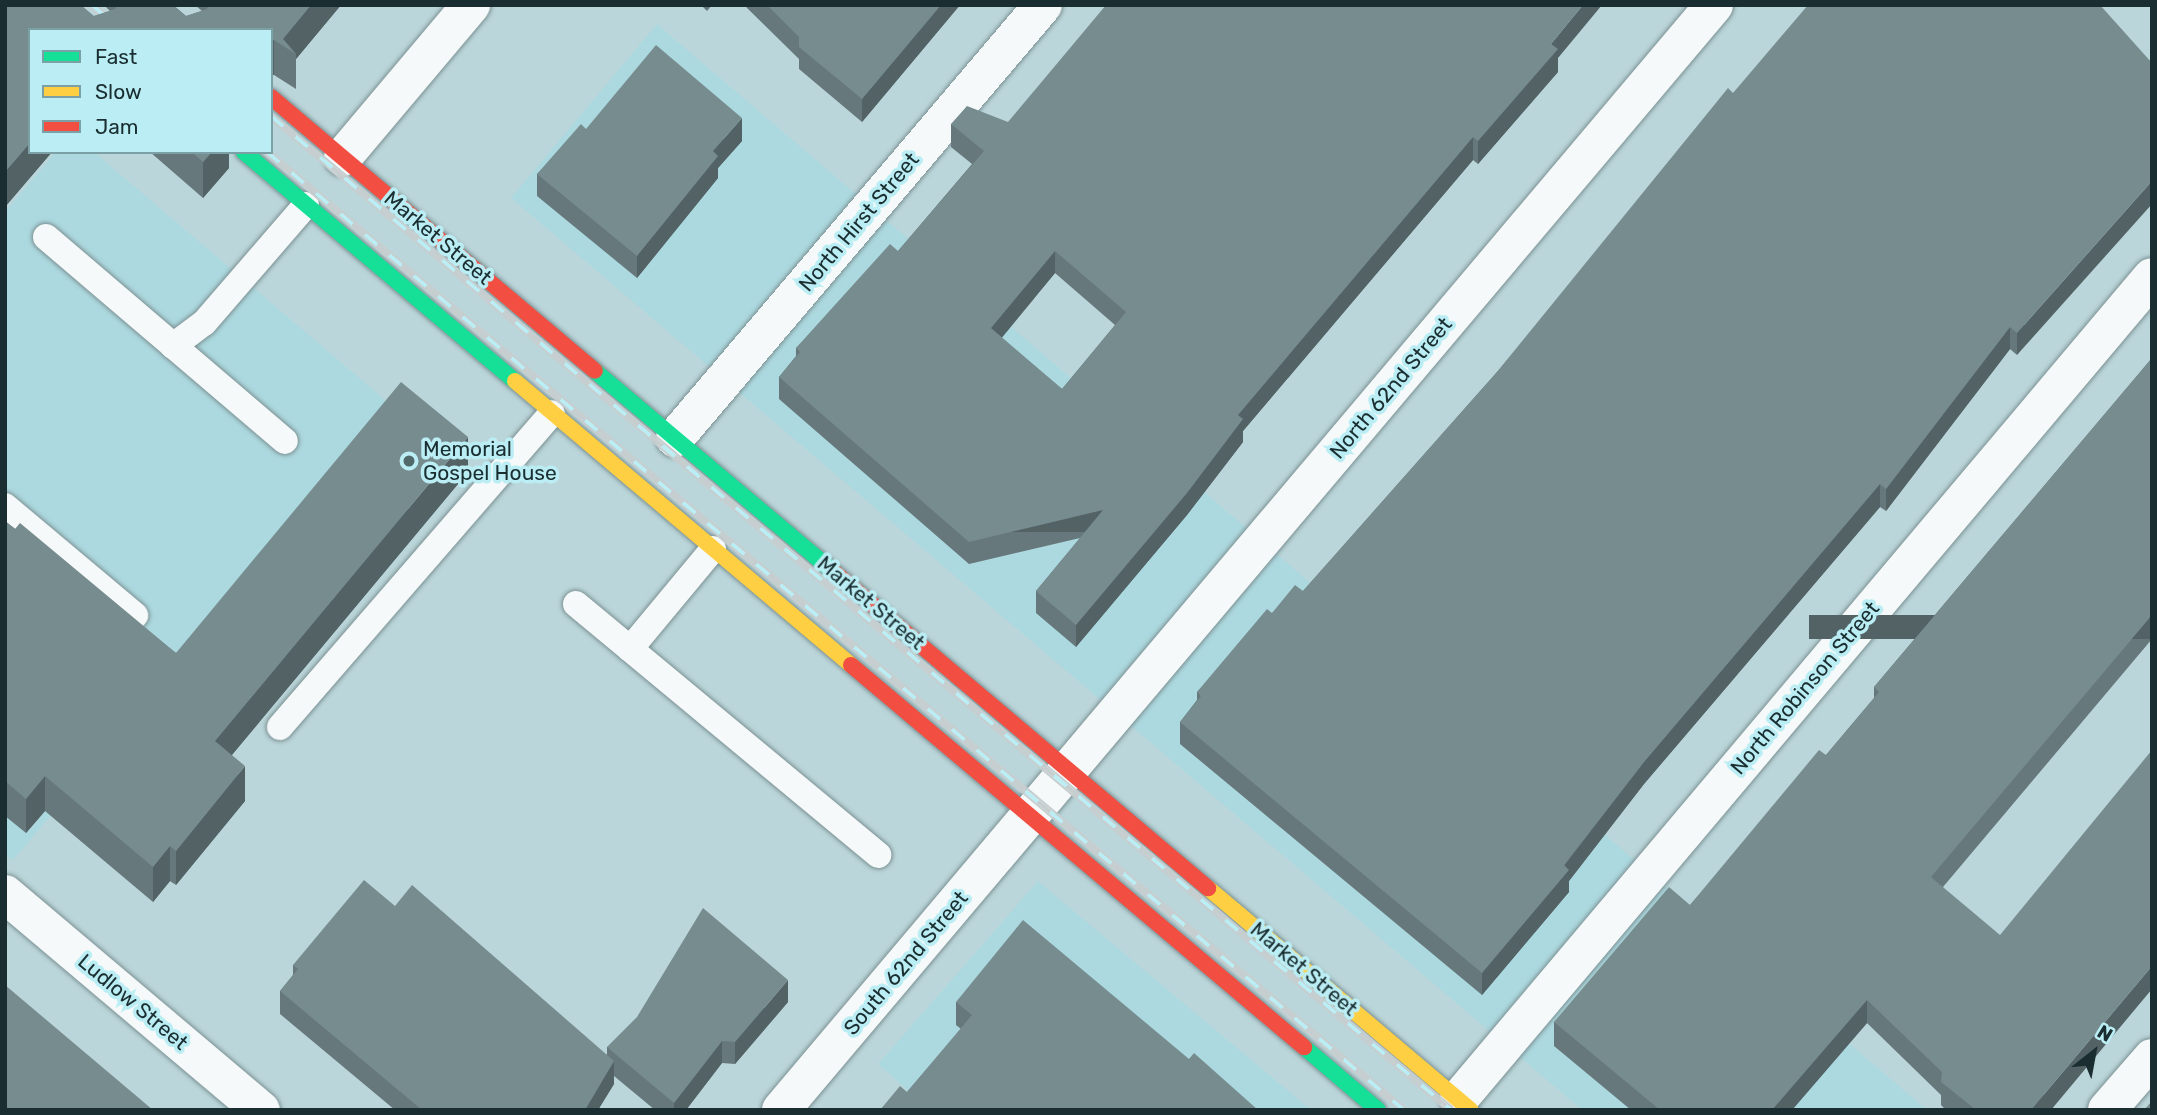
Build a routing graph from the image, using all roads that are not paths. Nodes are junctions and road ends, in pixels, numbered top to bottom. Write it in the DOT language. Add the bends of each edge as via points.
graph roads {
  1 [pos="471,5"];
  2 [pos="1044,5"];
  3 [pos="1713,5"];
  4 [pos="273,99"];
  5 [pos="246,154"];
  6 [pos="343,158"];
  7 [pos="306,205"];
  8 [pos="46,237"];
  9 [pos="2152,277"];
  10 [pos="173,346"];
  11 [pos="552,413"];
  12 [pos="675,438"];
  13 [pos="285,441"];
  14 [pos="5,506"];
  15 [pos="713,549"];
  16 [pos="576,604"];
  17 [pos="135,615"];
  18 [pos="629,649"];
  19 [pos="280,727"];
  20 [pos="1069,770"];
  21 [pos="1030,816"];
  22 [pos="878,855"];
  23 [pos="5,894"];
  24 [pos="2152,1058"];
  25 [pos="1465,1105"];
  26 [pos="261,1110"];
  27 [pos="781,1110"];
  28 [pos="1378,1110"];
  29 [pos="2107,1110"];
  1 -- 6 [label="street"];
  2 -- 12 [label="street, North Hirst Street"];
  3 -- 20 [label="street, North 62nd Street"];
  4 -- 6 [label="main road, Market Street"];
  5 -- 7 [label="main road"];
  6 -- 12 [label="main road, Market Street"];
  7 -- 10 [label="lane" via="204,323"];
  7 -- 11 [label="main road"];
  8 -- 10 [label="lane"];
  9 -- 25 [label="street, North Robinson Street"];
  10 -- 13 [label="lane"];
  11 -- 15 [label="main road"];
  11 -- 19 [label="lane"];
  12 -- 20 [label="main road, Market Street"];
  14 -- 17 [label="lane"];
  15 -- 18 [label="lane"];
  15 -- 21 [label="main road"];
  16 -- 18 [label="lane"];
  18 -- 22 [label="lane"];
  20 -- 21 [label="street, North 62nd Street"];
  20 -- 25 [label="main road, Market Street"];
  21 -- 27 [label="street, South 62nd Street"];
  21 -- 28 [label="main road"];
  23 -- 26 [label="street, Ludlow Street"];
  24 -- 29 [label="street"];
}
